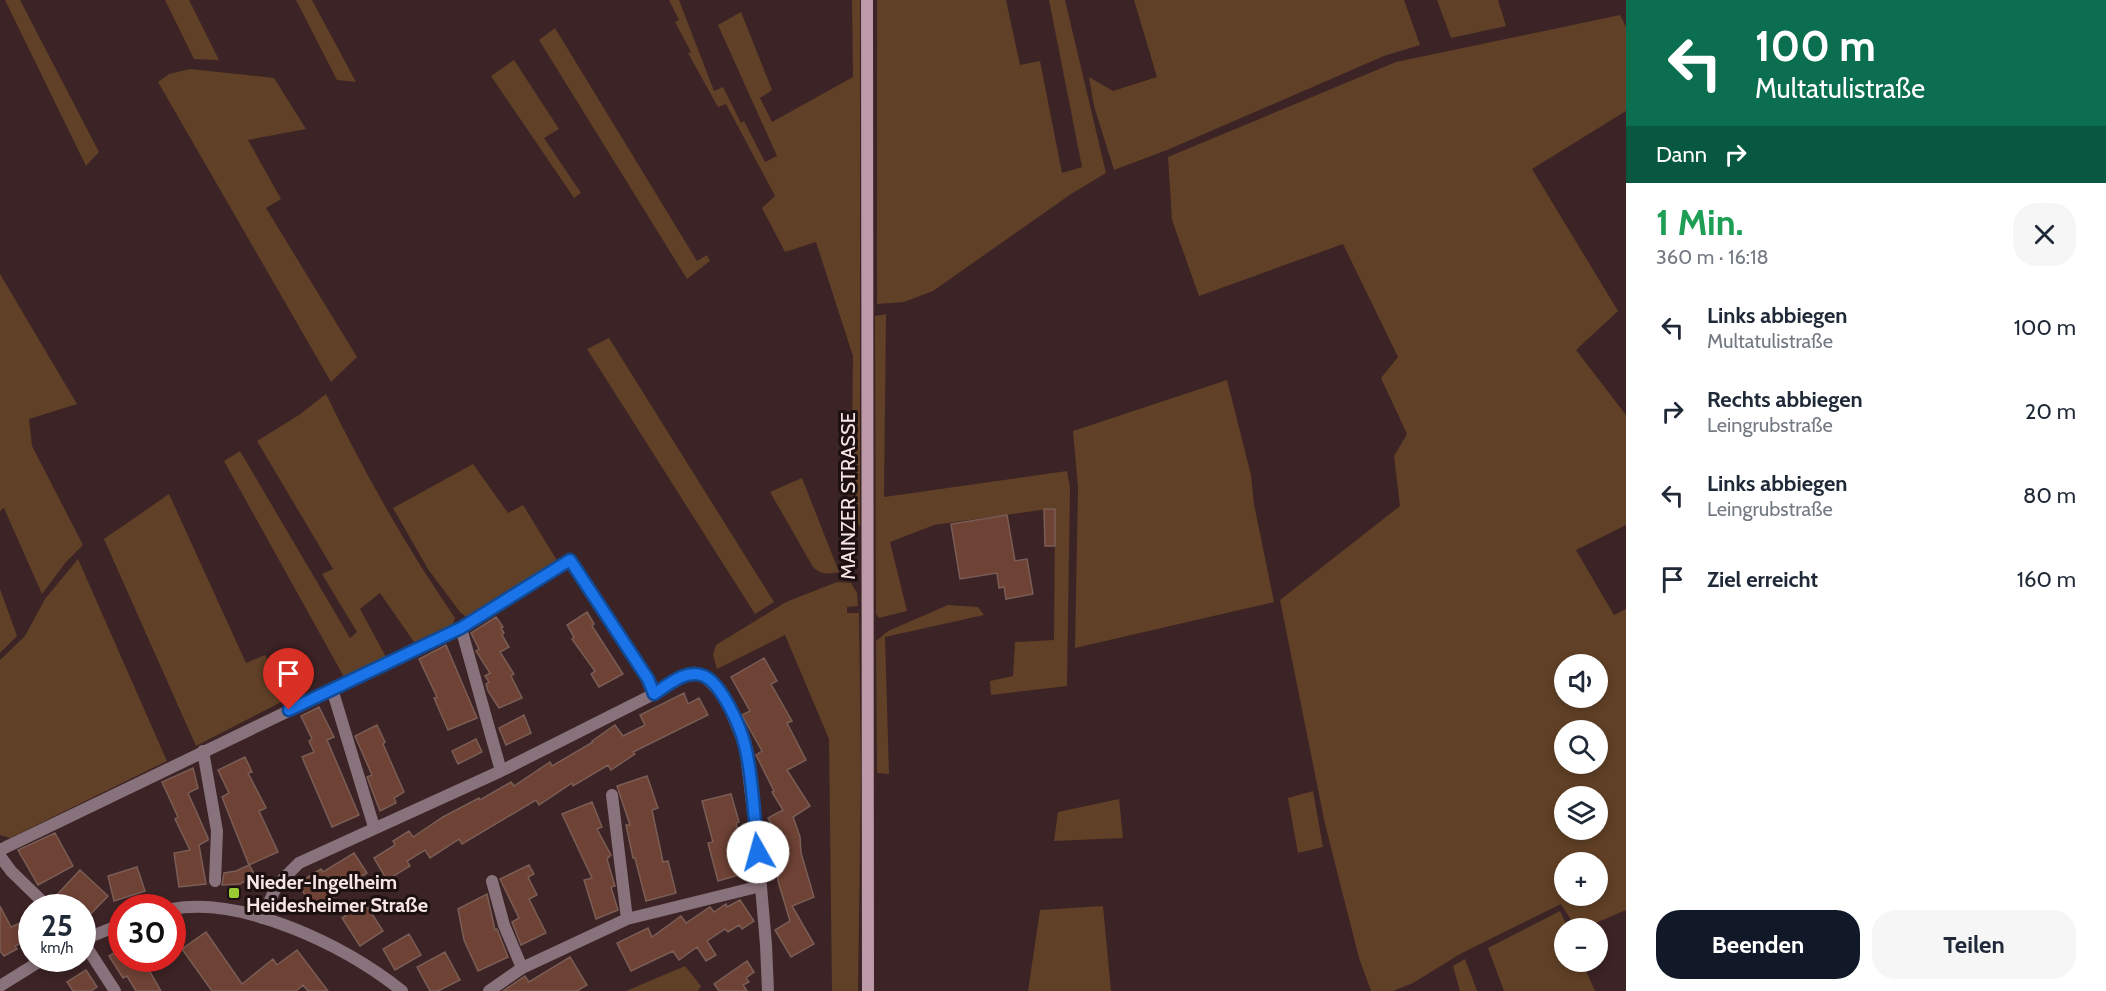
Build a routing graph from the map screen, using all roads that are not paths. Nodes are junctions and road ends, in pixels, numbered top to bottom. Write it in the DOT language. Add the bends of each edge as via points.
graph roads {
  1 [pos="867,0"];
  2 [pos="461,628"];
  3 [pos="332,689"];
  4 [pos="654,694"];
  5 [pos="203,751"];
  6 [pos="501,771"];
  7 [pos="612,795"];
  8 [pos="374,827"];
  9 [pos="0,850"];
  10 [pos="0,855"];
  11 [pos="215,881"];
  12 [pos="492,881"];
  13 [pos="761,886"];
  14 [pos="35,894"];
  15 [pos="186,907"];
  16 [pos="262,918"];
  17 [pos="627,919"];
  18 [pos="96,962"];
  19 [pos="522,968"];
  20 [pos="22,972"];
  21 [pos="0,986"];
  22 [pos="115,991"];
  23 [pos="402,991"];
  24 [pos="489,991"];
  25 [pos="768,991"];
  26 [pos="868,991"];
  1 -- 26 [label="main road, MAINZER STRASSE"];
  2 -- 3 [label="street"];
  2 -- 4 [label="street" via="570,560"];
  2 -- 6 [label="street"];
  3 -- 5 [label="street"];
  3 -- 8 [label="street"];
  4 -- 6 [label="street"];
  4 -- 13 [label="street" via="692,674 704,676 725,697 745,746"];
  5 -- 9 [label="street"];
  5 -- 11 [label="street" via="218,831"];
  6 -- 8 [label="street"];
  7 -- 17 [label="street"];
  8 -- 16 [label="street" via="299,863 277,885"];
  10 -- 14 [label="street"];
  12 -- 19 [label="street"];
  13 -- 17 [label="street"];
  13 -- 25 [label="street"];
  15 -- 16 [label="street" via="223,909"];
  16 -- 23 [label="street" via="347,953"];
  17 -- 19 [label="street"];
  18 -- 22 [label="street"];
  19 -- 24 [label="street"];
  20 -- 21 [label="street"];
}
